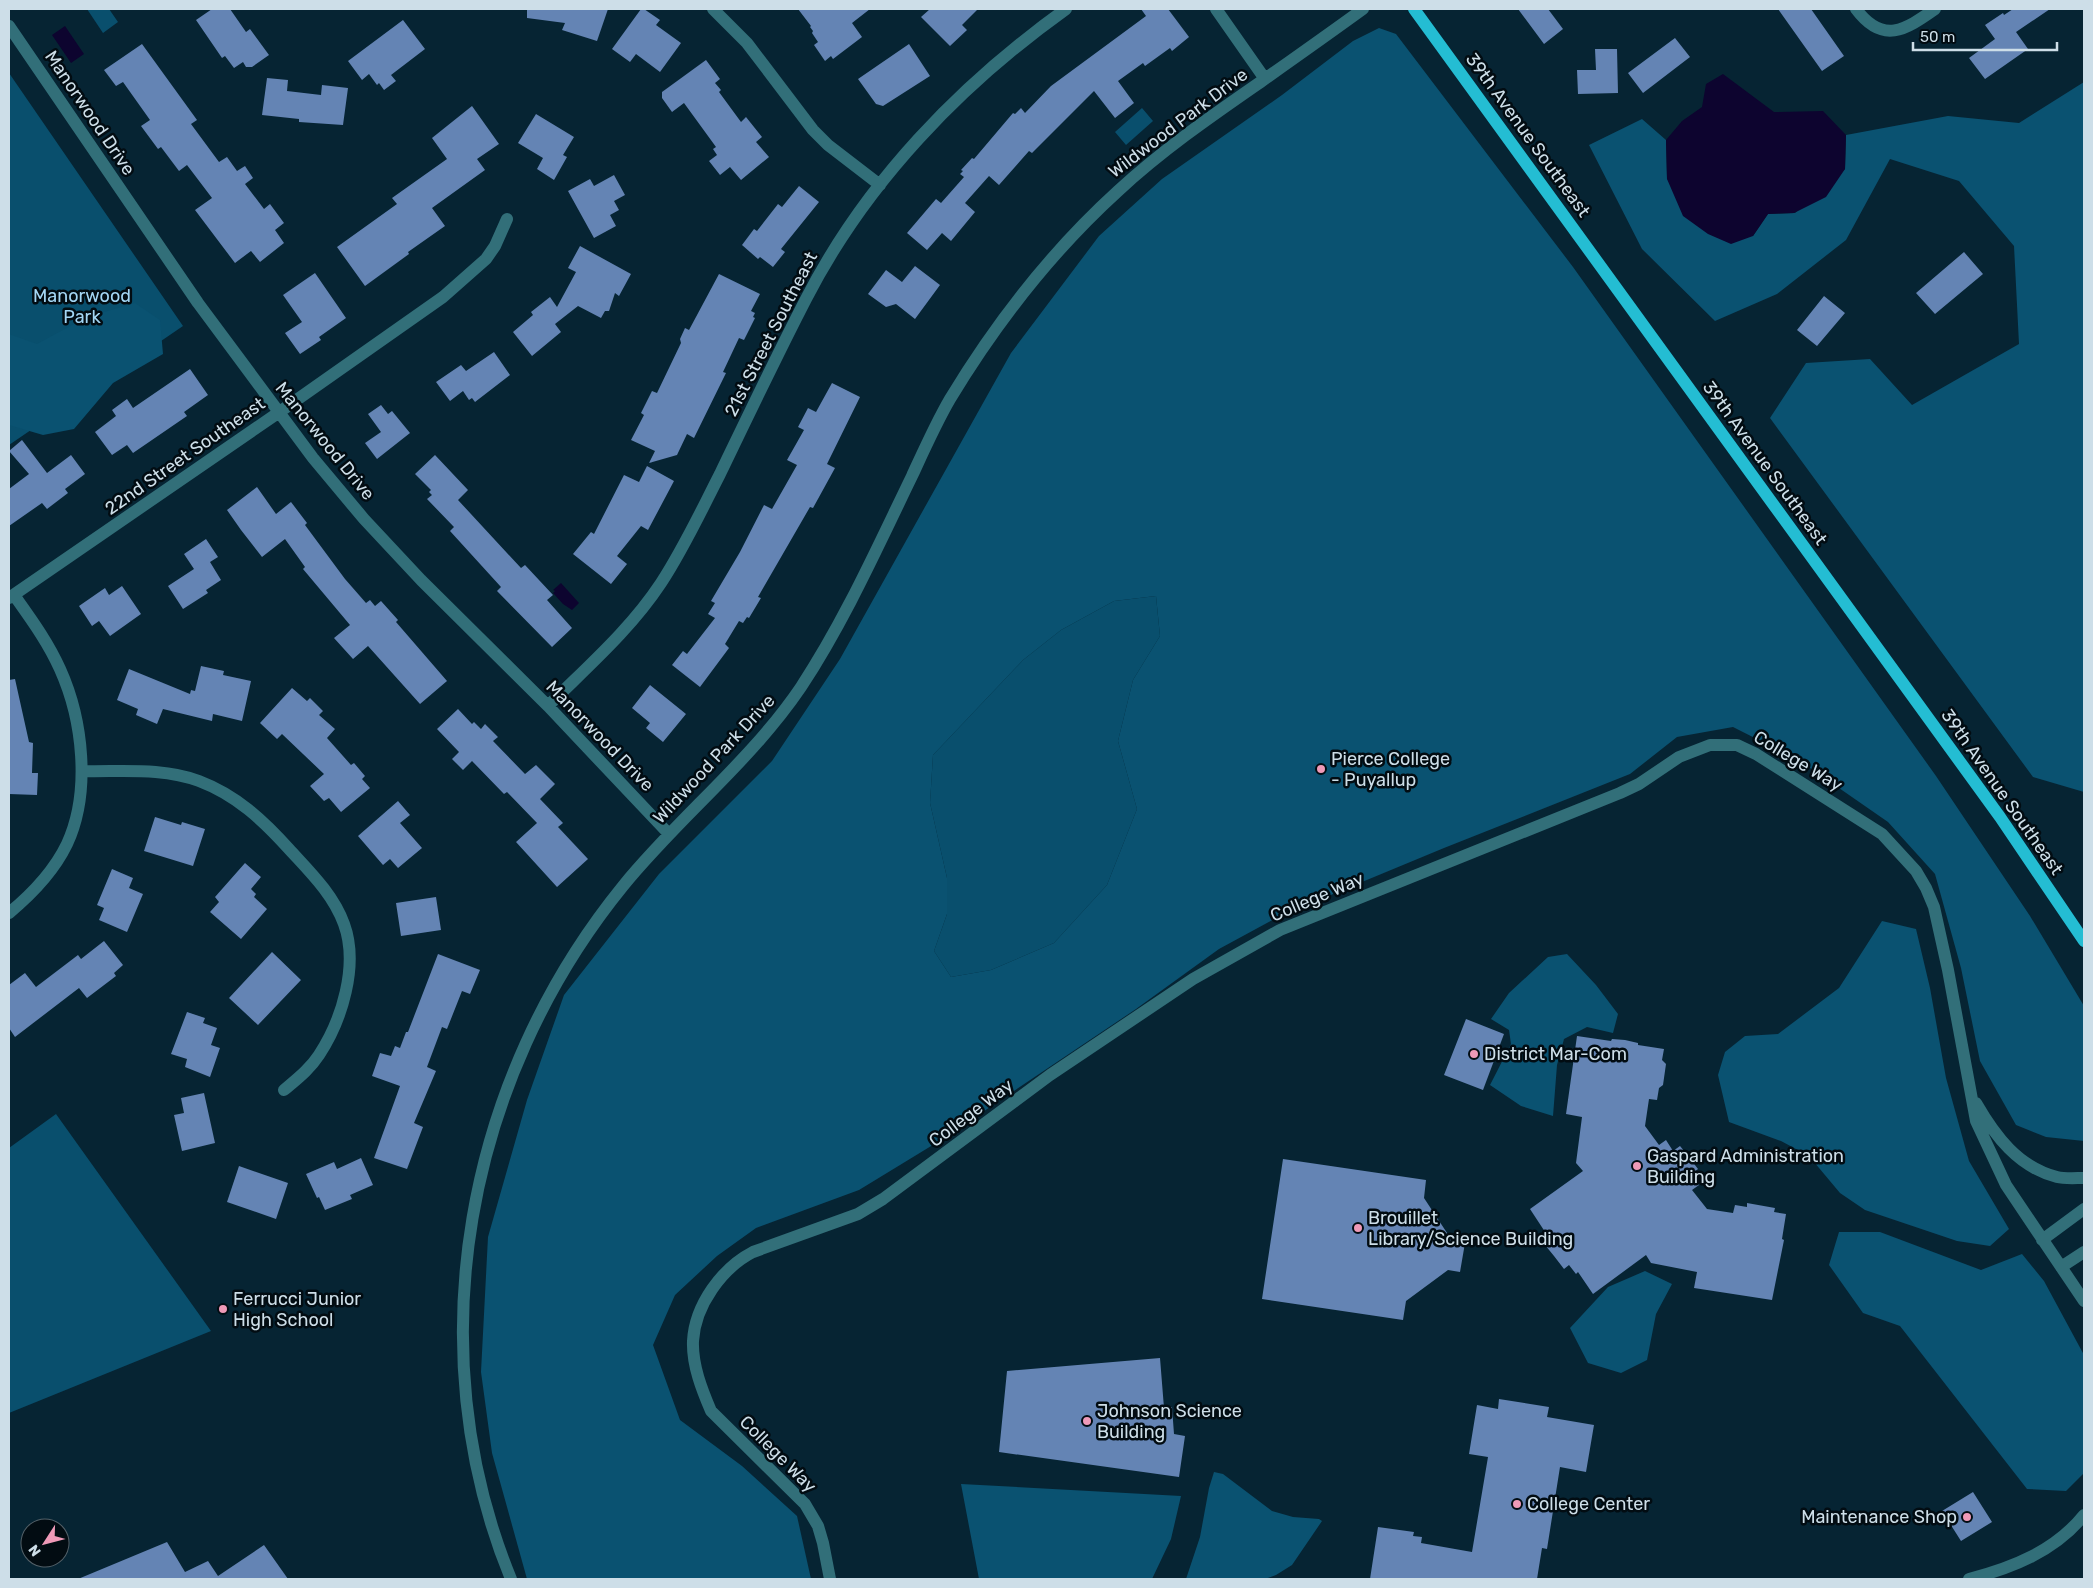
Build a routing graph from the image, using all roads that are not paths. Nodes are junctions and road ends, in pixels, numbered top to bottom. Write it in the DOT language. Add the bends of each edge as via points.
graph roads {
  1 [pos="713,9"];
  2 [pos="1066,9"];
  3 [pos="1216,9"];
  4 [pos="1364,9"];
  5 [pos="1414,9"];
  6 [pos="1856,9"];
  7 [pos="1935,9"];
  8 [pos="9,26"];
  9 [pos="1265,79"];
  10 [pos="880,185"];
  11 [pos="507,219"];
  12 [pos="278,413"];
  13 [pos="11,597"];
  14 [pos="548,706"];
  15 [pos="82,771"];
  16 [pos="668,833"];
  17 [pos="9,914"];
  18 [pos="2084,941"];
  19 [pos="284,1090"];
  20 [pos="1969,1092"];
  21 [pos="2084,1178"];
  22 [pos="2084,1209"];
  23 [pos="2042,1240"];
  24 [pos="2084,1252"];
  25 [pos="2061,1268"];
  26 [pos="2084,1301"];
  27 [pos="2084,1516"];
  28 [pos="511,1579"];
  29 [pos="830,1579"];
  30 [pos="1969,1579"];
  1 -- 10 [label="street" via="747,42 813,130"];
  2 -- 10 [label="street, 21st Street Southeast" via="1030,34 965,90"];
  3 -- 9 [label="street"];
  4 -- 9 [label="street, Wildwood Park Drive"];
  5 -- 18 [label="main road, 39th Avenue Southeast" via="2000,817"];
  6 -- 7 [label="street" via="1866,20 1887,31 1897,31"];
  8 -- 12 [label="street, Manorwood Drive" via="155,241"];
  9 -- 16 [label="street, Wildwood Park Drive" via="1196,126 1116,192 1033,280 967,371 946,406 847,612 816,664 765,734 713,791"];
  10 -- 14 [label="street, 21st Street Southeast" via="807,297 693,528 661,584 620,635"];
  11 -- 12 [label="street, 22nd Street Southeast" via="486,259 460,283"];
  12 -- 13 [label="street, 22nd Street Southeast"];
  12 -- 14 [label="street, Manorwood Drive" via="364,519 420,580"];
  13 -- 15 [label="street" via="42,635 61,670 76,720"];
  14 -- 16 [label="street, Manorwood Drive"];
  15 -- 17 [label="street" via="74,825 67,844 34,890"];
  15 -- 19 [label="street" via="166,773 198,780 219,790 253,812 329,894 345,925 349,963 347,982 340,1010 319,1055 302,1076"];
  16 -- 28 [label="street, Wildwood Park Drive" via="590,931 553,991 515,1065 496,1117 481,1174 464,1301 465,1378 480,1479"];
  20 -- 21 [label="street" via="1991,1130 2010,1151 2032,1166 2058,1177"];
  20 -- 23 [label="street, College Way" via="1976,1121 2006,1185"];
  20 -- 29 [label="street, College Way" via="1934,907 1916,871 1882,834 1756,754 1737,745 1724,744 1688,753 1620,793 1280,930 1193,979 1042,1081 883,1199 858,1214 753,1252 724,1273 700,1313 693,1340 704,1396 711,1412 805,1504 818,1526"];
  22 -- 23 [label="street"];
  23 -- 25 [label="street, College Way"];
  24 -- 25 [label="street"];
  25 -- 26 [label="street, College Way"];
  27 -- 30 [label="street" via="2042,1552"];
}
